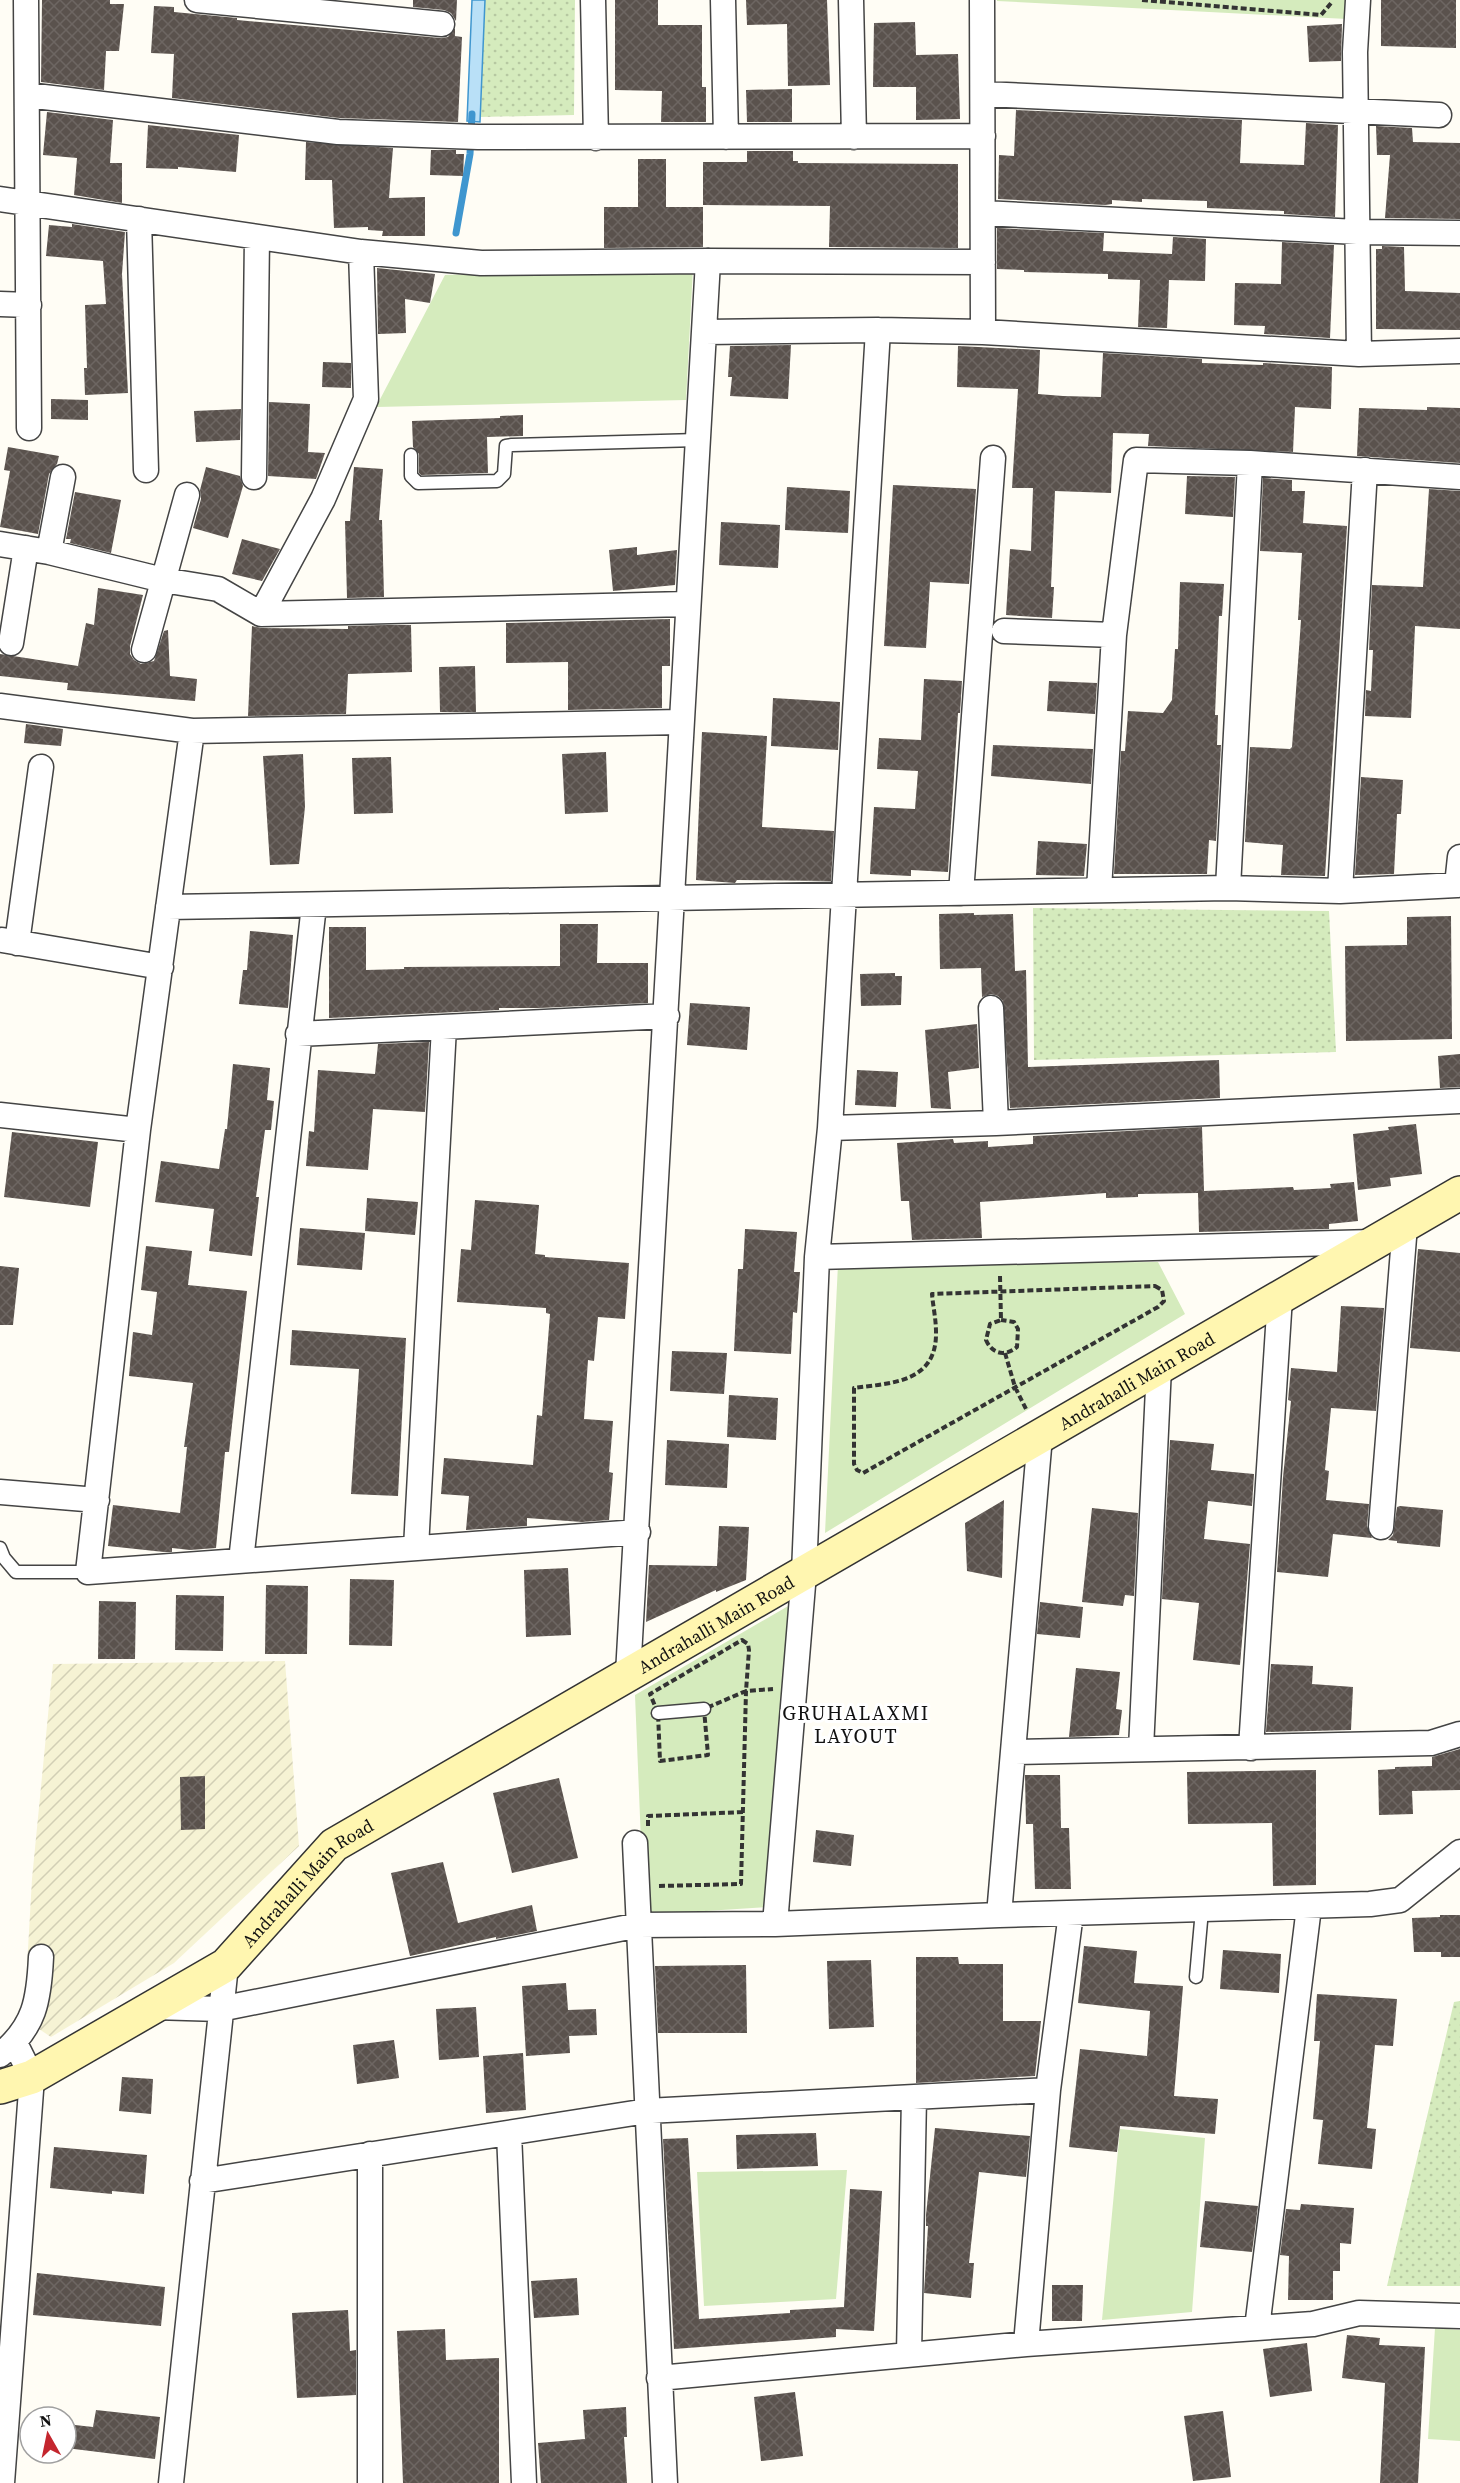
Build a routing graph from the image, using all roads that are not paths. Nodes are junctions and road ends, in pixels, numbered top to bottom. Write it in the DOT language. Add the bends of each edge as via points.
graph roads {
  1 [pos="27,0"];
  2 [pos="197,0"];
  3 [pos="593,0"];
  4 [pos="723,0"];
  5 [pos="851,0"];
  6 [pos="982,0"];
  7 [pos="1358,0"];
  8 [pos="248,3"];
  9 [pos="358,8"];
  10 [pos="442,24"];
  11 [pos="983,94"];
  12 [pos="27,95"];
  13 [pos="1356,112"];
  14 [pos="1439,115"];
  15 [pos="983,136"];
  16 [pos="726,137"];
  17 [pos="855,137"];
  18 [pos="596,138"];
  19 [pos="0,199"];
  20 [pos="28,202"];
  21 [pos="983,213"];
  22 [pos="140,219"];
  23 [pos="1357,232"];
  24 [pos="1460,234"];
  25 [pos="257,237"];
  26 [pos="361,252"];
  27 [pos="708,261"];
  28 [pos="983,262"];
  29 [pos="0,304"];
  30 [pos="29,305"];
  31 [pos="878,330"];
  32 [pos="705,332"];
  33 [pos="983,332"];
  34 [pos="1460,351"];
  35 [pos="1359,354"];
  36 [pos="29,428"];
  37 [pos="698,440"];
  38 [pos="411,455"];
  39 [pos="993,458"];
  40 [pos="1250,463"];
  41 [pos="146,470"];
  42 [pos="1365,470"];
  43 [pos="63,477"];
  44 [pos="254,477"];
  45 [pos="1460,477"];
  46 [pos="187,495"];
  47 [pos="0,544"];
  48 [pos="37,550"];
  49 [pos="163,580"];
  50 [pos="687,604"];
  51 [pos="261,614"];
  52 [pos="1004,631"];
  53 [pos="1114,635"];
  54 [pos="11,644"];
  55 [pos="144,650"];
  56 [pos="0,706"];
  57 [pos="681,722"];
  58 [pos="192,731"];
  59 [pos="41,767"];
  60 [pos="1460,857"];
  61 [pos="1228,888"];
  62 [pos="1099,890"];
  63 [pos="1340,891"];
  64 [pos="961,893"];
  65 [pos="843,896"];
  66 [pos="673,898"];
  67 [pos="314,905"];
  68 [pos="168,907"];
  69 [pos="8,941"];
  70 [pos="161,967"];
  71 [pos="991,1008"];
  72 [pos="667,1016"];
  73 [pos="444,1027"];
  74 [pos="298,1034"];
  75 [pos="1460,1101"];
  76 [pos="0,1115"];
  77 [pos="996,1123"];
  78 [pos="830,1128"];
  79 [pos="138,1130"];
  80 [pos="1460,1193"];
  81 [pos="1405,1225"];
  82 [pos="1375,1242"];
  83 [pos="817,1257"];
  84 [pos="1280,1297"];
  85 [pos="1160,1367"];
  86 [pos="1040,1436"];
  87 [pos="0,1492"];
  88 [pos="97,1500"];
  89 [pos="1381,1527"];
  90 [pos="638,1532"];
  91 [pos="0,1548"];
  92 [pos="416,1548"];
  93 [pos="241,1561"];
  94 [pos="88,1572"];
  95 [pos="804,1573"];
  96 [pos="628,1674"];
  97 [pos="704,1709"];
  98 [pos="658,1713"];
  99 [pos="1460,1734"];
  100 [pos="1251,1748"];
  101 [pos="1141,1749"];
  102 [pos="1013,1752"];
  103 [pos="642,1835"];
  104 [pos="1460,1852"];
  105 [pos="1309,1907"];
  106 [pos="1202,1910"];
  107 [pos="1071,1913"];
  108 [pos="999,1915"];
  109 [pos="775,1924"];
  110 [pos="639,1925"];
  111 [pos="41,1957"];
  112 [pos="226,1965"];
  113 [pos="1196,1977"];
  114 [pos="153,2007"];
  115 [pos="220,2009"];
  116 [pos="8,2049"];
  117 [pos="32,2077"];
  118 [pos="0,2087"];
  119 [pos="1048,2090"];
  120 [pos="914,2097"];
  121 [pos="647,2111"];
  122 [pos="509,2133"];
  123 [pos="370,2154"];
  124 [pos="202,2181"];
  125 [pos="7,2313"];
  126 [pos="1460,2316"];
  127 [pos="1257,2328"];
  128 [pos="1026,2344"];
  129 [pos="909,2354"];
  130 [pos="659,2378"];
  131 [pos="4,2392"];
  132 [pos="2,2483"];
  133 [pos="171,2483"];
  134 [pos="370,2483"];
  135 [pos="524,2483"];
  136 [pos="665,2483"];
  1 -- 12 [label="street"];
  2 -- 8 [label="street"];
  3 -- 18 [label="street"];
  4 -- 16 [label="street"];
  5 -- 17 [label="street"];
  6 -- 11 [label="street"];
  7 -- 13 [label="street"];
  8 -- 9 [label="street"];
  9 -- 10 [label="street"];
  11 -- 13 [label="street"];
  11 -- 15 [label="street"];
  12 -- 18 [label="street" via="338,132"];
  12 -- 20 [label="street"];
  13 -- 14 [label="street"];
  13 -- 23 [label="street"];
  15 -- 17 [label="street"];
  15 -- 21 [label="street"];
  16 -- 17 [label="street"];
  16 -- 18 [label="street"];
  19 -- 20 [label="street"];
  20 -- 22 [label="street"];
  20 -- 30 [label="street"];
  21 -- 23 [label="street"];
  21 -- 28 [label="street"];
  22 -- 25 [label="street"];
  22 -- 41 [label="street"];
  23 -- 24 [label="street"];
  23 -- 35 [label="street"];
  25 -- 26 [label="street"];
  25 -- 44 [label="street"];
  26 -- 27 [label="street" via="481,263"];
  26 -- 51 [label="street" via="366,399 323,499"];
  27 -- 28 [label="street"];
  27 -- 32 [label="street"];
  28 -- 33 [label="street"];
  29 -- 30 [label="street"];
  30 -- 36 [label="street"];
  31 -- 32 [label="street"];
  31 -- 33 [label="street"];
  31 -- 65 [label="street"];
  32 -- 37 [label="street"];
  33 -- 35 [label="street"];
  34 -- 35 [label="street"];
  37 -- 38 [label="lane" via="506,446 504,474 497,481 418,483 411,476"];
  37 -- 50 [label="street"];
  39 -- 64 [label="street"];
  40 -- 42 [label="street"];
  40 -- 53 [label="street" via="1136,460"];
  40 -- 61 [label="street"];
  42 -- 45 [label="street"];
  42 -- 63 [label="street"];
  43 -- 48 [label="street"];
  46 -- 49 [label="street"];
  47 -- 48 [label="street"];
  48 -- 49 [label="street"];
  48 -- 54 [label="street"];
  49 -- 51 [label="street" via="219,589"];
  49 -- 55 [label="street"];
  50 -- 51 [label="street"];
  50 -- 57 [label="street"];
  52 -- 53 [label="street"];
  53 -- 62 [label="street"];
  56 -- 58 [label="street"];
  57 -- 58 [label="street"];
  57 -- 66 [label="street"];
  58 -- 68 [label="street"];
  59 -- 69 [label="street"];
  60 -- 63 [label="street" via="1457,885"];
  61 -- 62 [label="street"];
  61 -- 63 [label="street"];
  62 -- 64 [label="street"];
  64 -- 65 [label="street"];
  65 -- 66 [label="street"];
  65 -- 78 [label="street"];
  66 -- 67 [label="street"];
  66 -- 72 [label="street"];
  67 -- 68 [label="street"];
  67 -- 74 [label="street"];
  68 -- 70 [label="street"];
  69 -- 70 [label="street"];
  70 -- 79 [label="street"];
  71 -- 77 [label="street"];
  72 -- 73 [label="street"];
  72 -- 90 [label="street"];
  73 -- 74 [label="street"];
  73 -- 92 [label="street"];
  74 -- 93 [label="street"];
  75 -- 77 [label="street"];
  76 -- 79 [label="street"];
  77 -- 78 [label="street"];
  78 -- 83 [label="street"];
  79 -- 88 [label="street"];
  80 -- 81 [label="main road, Andrahalli Main Road"];
  81 -- 82 [label="main road, Andrahalli Main Road"];
  81 -- 89 [label="street"];
  82 -- 83 [label="street"];
  82 -- 84 [label="main road, Andrahalli Main Road"];
  83 -- 95 [label="street"];
  84 -- 85 [label="main road, Andrahalli Main Road"];
  84 -- 100 [label="street"];
  85 -- 86 [label="main road, Andrahalli Main Road"];
  85 -- 101 [label="street"];
  86 -- 95 [label="main road, Andrahalli Main Road"];
  86 -- 102 [label="street"];
  87 -- 88 [label="street"];
  88 -- 94 [label="street"];
  90 -- 92 [label="street"];
  90 -- 96 [label="street"];
  91 -- 94 [label="lane" via="16,1572"];
  92 -- 93 [label="street"];
  93 -- 94 [label="street"];
  95 -- 96 [label="main road, Andrahalli Main Road"];
  95 -- 109 [label="street"];
  96 -- 112 [label="main road, Andrahalli Main Road" via="334,1845"];
  97 -- 98 [label="lane"];
  99 -- 100 [label="street" via="1431,1743"];
  100 -- 101 [label="street"];
  101 -- 102 [label="street"];
  102 -- 108 [label="street"];
  103 -- 110 [label="street"];
  104 -- 105 [label="street" via="1400,1900"];
  105 -- 106 [label="street"];
  105 -- 127 [label="street"];
  106 -- 107 [label="street"];
  106 -- 113 [label="lane"];
  107 -- 108 [label="street"];
  107 -- 119 [label="street"];
  108 -- 109 [label="street"];
  109 -- 110 [label="street"];
  110 -- 115 [label="street"];
  110 -- 121 [label="street"];
  111 -- 116 [label="street" via="39,1993 30,2022"];
  112 -- 114 [label="main road, Andrahalli Main Road"];
  112 -- 115 [label="street"];
  114 -- 115 [label="street"];
  114 -- 117 [label="main road, Andrahalli Main Road"];
  115 -- 124 [label="street"];
  116 -- 117 [label="street"];
  117 -- 118 [label="main road, Andrahalli Main Road"];
  117 -- 125 [label="street"];
  119 -- 120 [label="street"];
  119 -- 128 [label="street"];
  120 -- 121 [label="street"];
  120 -- 129 [label="street"];
  121 -- 122 [label="street"];
  121 -- 130 [label="street"];
  122 -- 123 [label="street"];
  122 -- 135 [label="street"];
  123 -- 124 [label="street"];
  123 -- 134 [label="street"];
  124 -- 133 [label="street"];
  125 -- 131 [label="street"];
  126 -- 127 [label="street" via="1359,2313 1313,2325"];
  127 -- 128 [label="street"];
  128 -- 129 [label="street"];
  129 -- 130 [label="street"];
  130 -- 136 [label="street"];
  131 -- 132 [label="street"];
}
